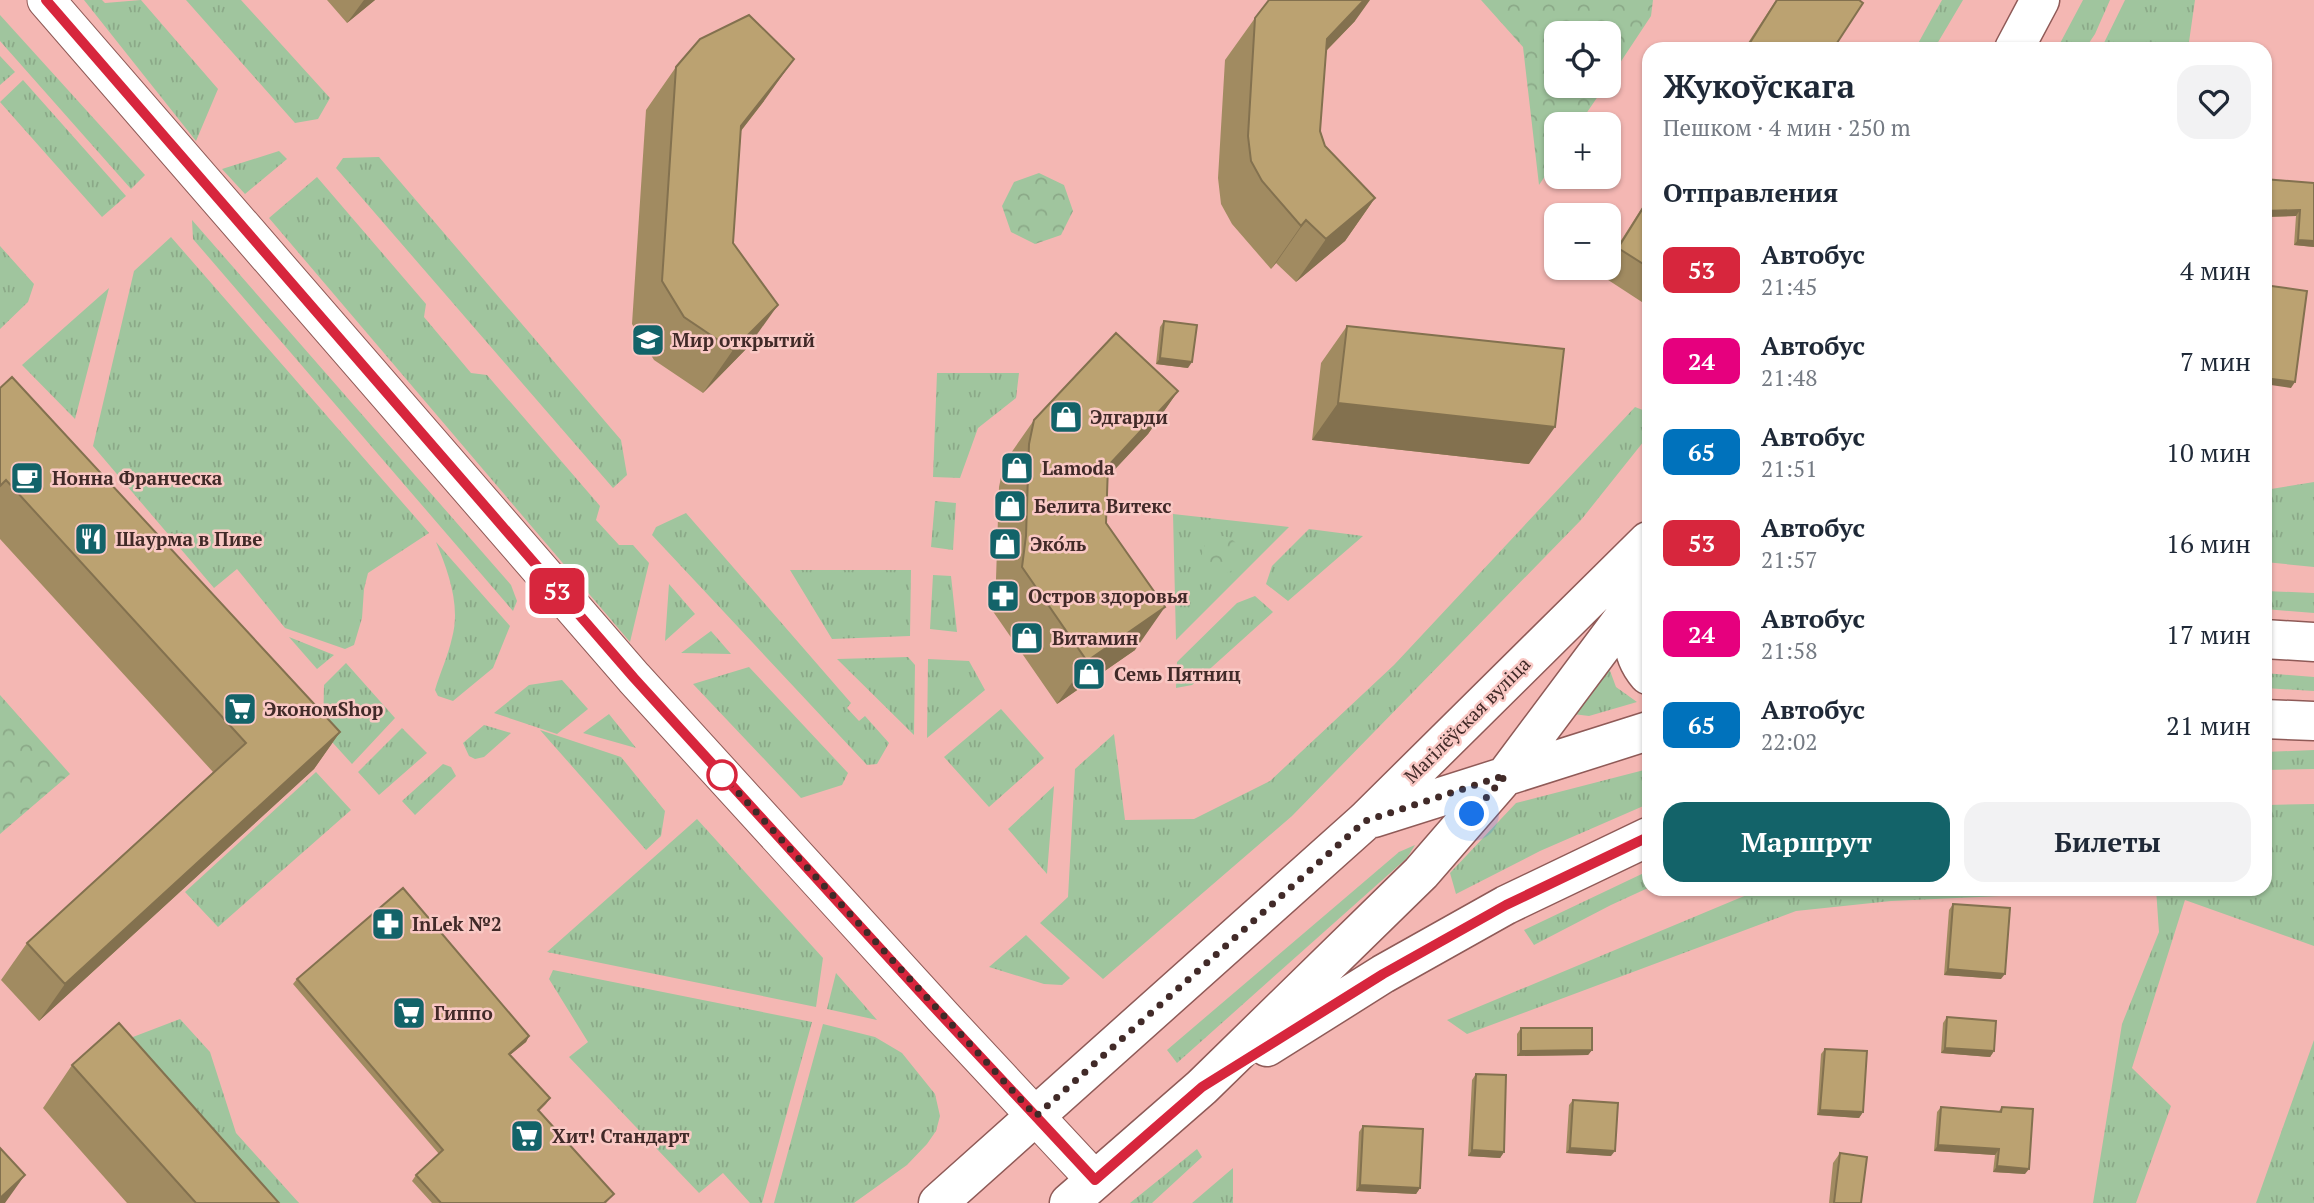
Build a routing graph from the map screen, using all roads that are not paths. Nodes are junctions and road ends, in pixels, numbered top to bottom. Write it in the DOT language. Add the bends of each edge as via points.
graph roads {
  1 [pos="46,0"];
  2 [pos="2040,0"];
  3 [pos="2018,42"];
  4 [pos="1642,547"];
  5 [pos="1642,593"];
  6 [pos="1642,603"];
  7 [pos="2272,639"];
  8 [pos="2314,642"];
  9 [pos="1642,668"];
  10 [pos="2272,719"];
  11 [pos="2314,721"];
  12 [pos="1642,733"];
  13 [pos="1506,775"];
  14 [pos="1365,821"];
  15 [pos="1642,840"];
  16 [pos="1202,1087"];
  17 [pos="1036,1116"];
  18 [pos="1082,1191"];
  19 [pos="938,1203"];
  1 -- 17 [label="main road" via="626,670"];
  2 -- 3 [label="main road"];
  4 -- 14 [label="main road, Магілёўская вуліца"];
  5 -- 13 [label="main road"];
  6 -- 9 [label="main road" via="1633,630"];
  7 -- 8 [label="main road"];
  10 -- 11 [label="main road"];
  12 -- 13 [label="main road"];
  13 -- 14 [label="main road"];
  13 -- 16 [label="main road" via="1421,873"];
  14 -- 17 [label="main road, Магілёўская вуліца"];
  15 -- 16 [label="main road" via="1506,905 1405,961"];
  16 -- 18 [label="main road"];
  17 -- 18 [label="main road"];
  17 -- 19 [label="main road, Магілёўская вуліца"];
}
